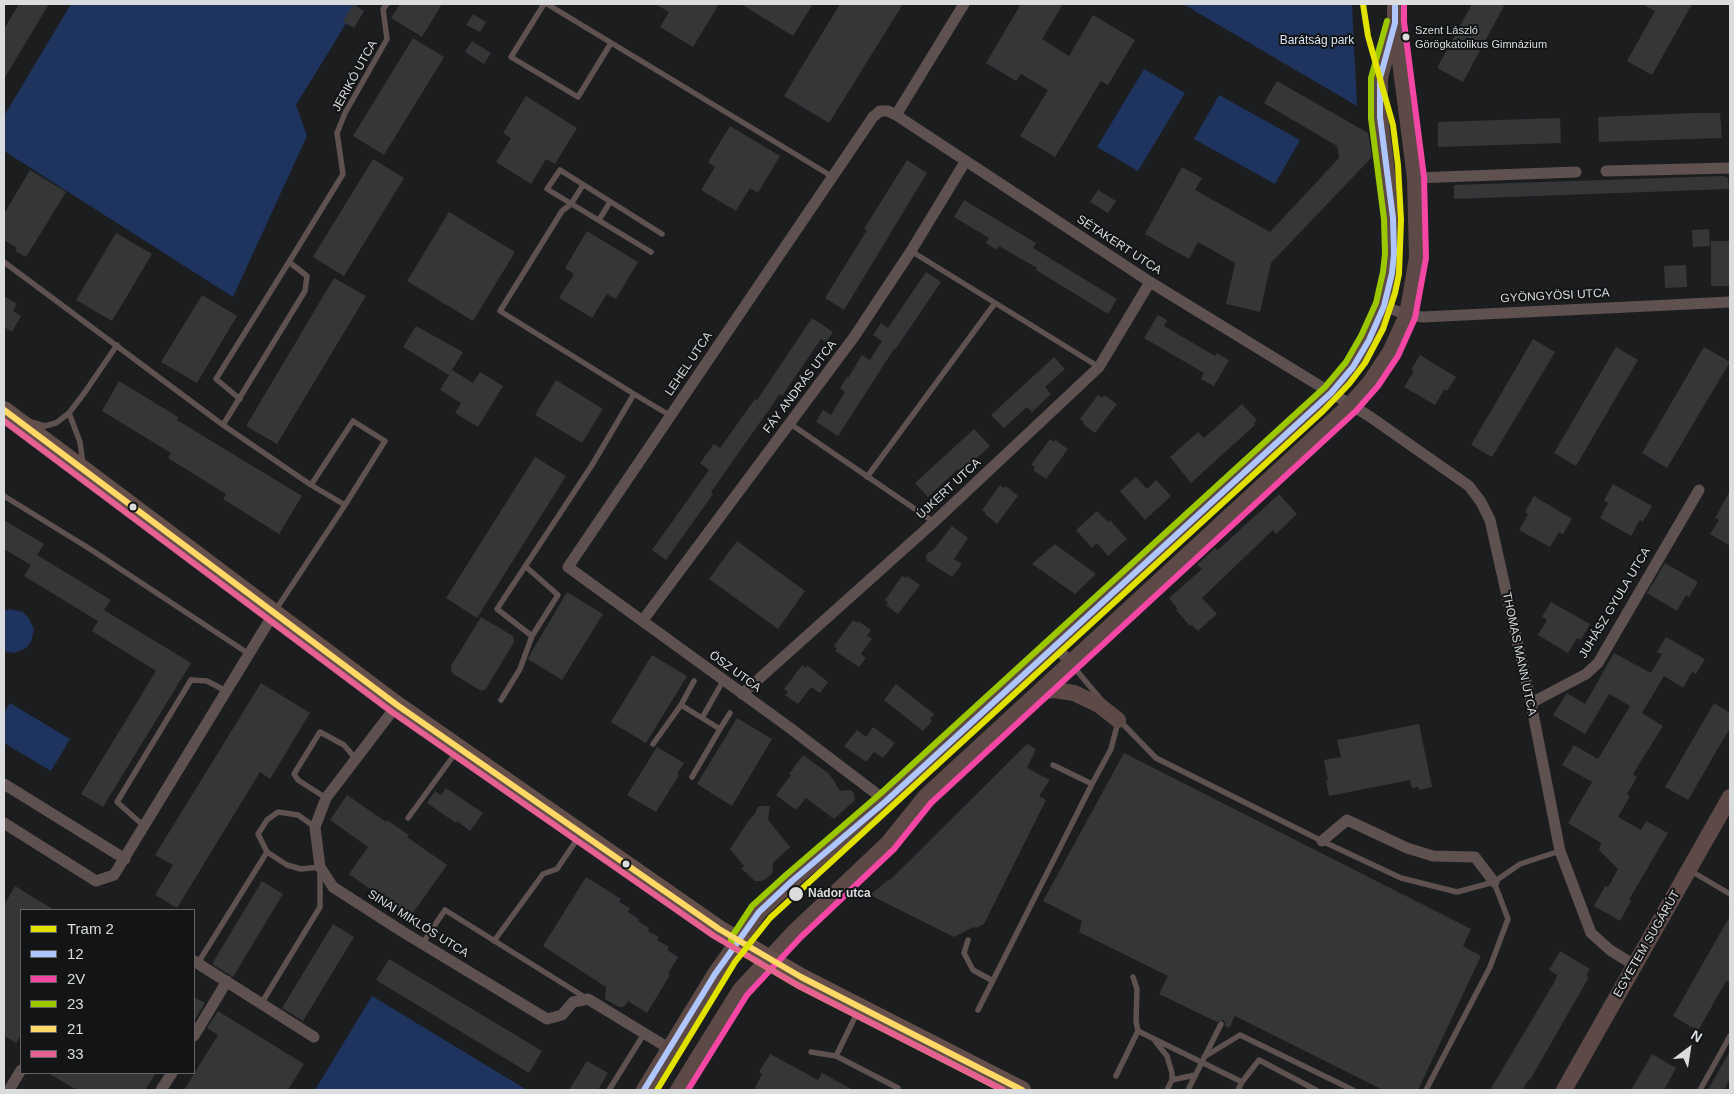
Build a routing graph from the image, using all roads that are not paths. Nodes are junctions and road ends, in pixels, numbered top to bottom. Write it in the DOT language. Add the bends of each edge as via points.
graph roads {
  1 [pos="387,4"];
  2 [pos="545,4"];
  3 [pos="964,4"];
  4 [pos="1395,4"];
  5 [pos="1395,23"];
  6 [pos="611,43"];
  7 [pos="896,115"];
  8 [pos="965,162"];
  9 [pos="1730,168"];
  10 [pos="1606,171"];
  11 [pos="1576,172"];
  12 [pos="833,177"];
  13 [pos="1415,178"];
  14 [pos="583,185"];
  15 [pos="610,202"];
  16 [pos="571,204"];
  17 [pos="599,220"];
  18 [pos="662,234"];
  19 [pos="911,251"];
  20 [pos="651,252"];
  21 [pos="4,262"];
  22 [pos="289,262"];
  23 [pos="1150,282"];
  24 [pos="1730,302"];
  25 [pos="995,303"];
  26 [pos="1384,306"];
  27 [pos="1407,315"];
  28 [pos="117,345"];
  29 [pos="1099,367"];
  30 [pos="1331,393"];
  31 [pos="634,394"];
  32 [pos="240,400"];
  33 [pos="1350,405"];
  34 [pos="8,413"];
  35 [pos="69,413"];
  36 [pos="671,416"];
  37 [pos="789,423"];
  38 [pos="223,425"];
  39 [pos="84,472"];
  40 [pos="867,477"];
  41 [pos="311,485"];
  42 [pos="1698,490"];
  43 [pos="4,496"];
  44 [pos="345,505"];
  45 [pos="934,522"];
  46 [pos="525,566"];
  47 [pos="568,567"];
  48 [pos="274,613"];
  49 [pos="643,620"];
  50 [pos="532,636"];
  51 [pos="1055,646"];
  52 [pos="249,654"];
  53 [pos="1070,662"];
  54 [pos="694,681"];
  55 [pos="723,681"];
  56 [pos="226,691"];
  57 [pos="1038,693"];
  58 [pos="742,694"];
  59 [pos="501,700"];
  60 [pos="1531,703"];
  61 [pos="397,705"];
  62 [pos="681,705"];
  63 [pos="730,713"];
  64 [pos="702,718"];
  65 [pos="1118,720"];
  66 [pos="720,729"];
  67 [pos="652,744"];
  68 [pos="458,749"];
  69 [pos="355,758"];
  70 [pos="1053,765"];
  71 [pos="692,776"];
  72 [pos="4,784"];
  73 [pos="1092,784"];
  74 [pos="1730,797"];
  75 [pos="326,798"];
  76 [pos="886,801"];
  77 [pos="408,818"];
  78 [pos="4,823"];
  79 [pos="144,826"];
  80 [pos="315,826"];
  81 [pos="582,833"];
  82 [pos="1322,841"];
  83 [pos="1560,851"];
  84 [pos="267,852"];
  85 [pos="125,859"];
  86 [pos="320,867"];
  87 [pos="1689,870"];
  88 [pos="1494,882"];
  89 [pos="1730,894"];
  90 [pos="968,940"];
  91 [pos="494,941"];
  92 [pos="739,941"];
  93 [pos="422,944"];
  94 [pos="769,958"];
  95 [pos="196,962"];
  96 [pos="1634,965"];
  97 [pos="1133,977"];
  98 [pos="227,981"];
  99 [pos="994,981"];
  100 [pos="588,999"];
  101 [pos="261,1004"];
  102 [pos="860,1007"];
  103 [pos="978,1010"];
  104 [pos="1221,1024"];
  105 [pos="1138,1031"];
  106 [pos="195,1034"];
  107 [pos="644,1034"];
  108 [pos="314,1036"];
  109 [pos="1730,1036"];
  110 [pos="1154,1039"];
  111 [pos="670,1049"];
  112 [pos="811,1052"];
  113 [pos="836,1056"];
  114 [pos="1203,1060"];
  115 [pos="20,1072"];
  116 [pos="171,1074"];
  117 [pos="1195,1075"];
  118 [pos="1116,1076"];
  119 [pos="1172,1080"];
  120 [pos="1242,1082"];
  121 [pos="898,1088"];
  122 [pos="9,1090"];
  123 [pos="161,1090"];
  124 [pos="609,1090"];
  125 [pos="644,1090"];
  126 [pos="678,1090"];
  127 [pos="1022,1090"];
  128 [pos="1167,1090"];
  129 [pos="1188,1090"];
  130 [pos="1238,1090"];
  131 [pos="1317,1090"];
  132 [pos="1353,1090"];
  133 [pos="1426,1090"];
  134 [pos="1564,1090"];
  135 [pos="1700,1090"];
  1 -- 22 [label="lane, JERIKÓ UTCA" via="383,10 387,40 337,133 342,174"];
  2 -- 6 [label="lane"];
  2 -- 6 [label="lane" via="512,57 578,97"];
  3 -- 7 [label="street"];
  4 -- 5 [label="street"];
  5 -- 13 [label="street"];
  5 -- 26 [label="street" via="1380,78 1380,117 1393,218 1394,254"];
  6 -- 12 [label="lane"];
  7 -- 8 [label="street, SÉTAKERT UTCA"];
  7 -- 12 [label="street, LEHEL UTCA" via="880,111"];
  8 -- 19 [label="street, FÁY ANDRÁS UTCA"];
  8 -- 23 [label="street, SÉTAKERT UTCA"];
  9 -- 10 [label="street"];
  11 -- 13 [label="street"];
  12 -- 36 [label="street, LEHEL UTCA"];
  13 -- 27 [label="street" via="1417,257"];
  14 -- 15 [label="lane"];
  14 -- 16 [label="lane"];
  14 -- 16 [label="lane" via="560,170 547,189"];
  15 -- 17 [label="lane"];
  15 -- 18 [label="lane"];
  16 -- 17 [label="lane"];
  16 -- 31 [label="lane" via="562,211 500,311"];
  17 -- 20 [label="lane"];
  19 -- 25 [label="lane"];
  19 -- 37 [label="street, FÁY ANDRÁS UTCA" via="854,338"];
  21 -- 28 [label="lane"];
  22 -- 32 [label="lane" via="307,276 306,291"];
  22 -- 32 [label="lane, JERIKÓ UTCA" via="216,379"];
  23 -- 29 [label="street, ÚJKERT UTCA"];
  23 -- 30 [label="street, SÉTAKERT UTCA"];
  24 -- 27 [label="street, GYÖNGYÖSI UTCA" via="1424,317"];
  25 -- 29 [label="lane"];
  25 -- 40 [label="lane"];
  26 -- 27 [label="street, GYÖNGYÖSI UTCA"];
  26 -- 30 [label="street" via="1358,360"];
  27 -- 33 [label="street" via="1390,352"];
  28 -- 35 [label="lane"];
  28 -- 38 [label="lane"];
  29 -- 45 [label="street, ÚJKERT UTCA"];
  30 -- 33 [label="street, THOMAS MANN UTCA"];
  30 -- 51 [label="street"];
  31 -- 36 [label="lane"];
  31 -- 46 [label="lane"];
  32 -- 38 [label="lane"];
  33 -- 53 [label="street"];
  33 -- 60 [label="street, THOMAS MANN UTCA" via="1469,486 1482,502 1490,520"];
  34 -- 35 [label="lane" via="45,426 56,423"];
  34 -- 39 [label="main road"];
  35 -- 39 [label="lane" via="80,442"];
  36 -- 47 [label="street, LEHEL UTCA"];
  37 -- 40 [label="lane"];
  37 -- 49 [label="street, FÁY ANDRÁS UTCA"];
  38 -- 41 [label="lane"];
  39 -- 48 [label="main road"];
  40 -- 45 [label="lane"];
  41 -- 44 [label="lane"];
  41 -- 44 [label="lane" via="353,421 385,442"];
  42 -- 60 [label="street, JUHÁSZ GYULA UTCA" via="1598,663 1586,674"];
  43 -- 52 [label="lane"];
  44 -- 48 [label="lane"];
  45 -- 58 [label="street, ÚJKERT UTCA"];
  46 -- 50 [label="lane" via="558,595"];
  46 -- 50 [label="lane" via="497,609"];
  47 -- 49 [label="street, ÖSZ UTCA"];
  48 -- 52 [label="street"];
  48 -- 61 [label="main road"];
  49 -- 55 [label="street, ÖSZ UTCA"];
  50 -- 59 [label="lane" via="520,669"];
  51 -- 53 [label="street"];
  51 -- 76 [label="street"];
  52 -- 56 [label="street"];
  53 -- 57 [label="street"];
  53 -- 65 [label="lane"];
  54 -- 62 [label="lane"];
  55 -- 58 [label="street, ÖSZ UTCA"];
  55 -- 64 [label="lane"];
  56 -- 79 [label="street"];
  56 -- 79 [label="lane" via="207,681 191,680 117,802"];
  57 -- 65 [label="street" via="1054,690 1074,693 1099,705"];
  57 -- 94 [label="street" via="925,797 888,843"];
  58 -- 76 [label="street, ÖSZ UTCA"];
  60 -- 83 [label="street, THOMAS MANN UTCA"];
  61 -- 68 [label="main road"];
  61 -- 69 [label="street, SINAI MIKLÓS UTCA"];
  62 -- 64 [label="lane"];
  62 -- 67 [label="lane"];
  63 -- 66 [label="lane"];
  64 -- 66 [label="lane"];
  65 -- 73 [label="lane" via="1111,749"];
  65 -- 82 [label="lane" via="1156,758"];
  66 -- 71 [label="lane"];
  68 -- 77 [label="lane"];
  68 -- 81 [label="main road"];
  69 -- 75 [label="street, SINAI MIKLÓS UTCA"];
  69 -- 75 [label="lane" via="344,745 320,732 294,774"];
  70 -- 73 [label="lane"];
  72 -- 85 [label="street"];
  73 -- 99 [label="lane"];
  74 -- 87 [label="street, EGYETEM SUGÁRÚT"];
  75 -- 80 [label="street, SINAI MIKLÓS UTCA"];
  76 -- 92 [label="street" via="772,900"];
  78 -- 85 [label="street" via="96,881 114,875"];
  79 -- 85 [label="street"];
  80 -- 84 [label="lane" via="298,815 278,812 267,820 258,834"];
  80 -- 86 [label="street, SINAI MIKLÓS UTCA"];
  81 -- 91 [label="lane" via="557,869 543,874"];
  81 -- 92 [label="main road"];
  82 -- 88 [label="lane" via="1401,878 1457,892"];
  82 -- 88 [label="street" via="1347,820 1407,848 1433,856 1474,857"];
  83 -- 88 [label="lane" via="1520,864"];
  83 -- 96 [label="street, THOMAS MANN UTCA" via="1591,933"];
  84 -- 86 [label="lane" via="287,865 301,869"];
  84 -- 95 [label="lane"];
  86 -- 93 [label="street, SINAI MIKLÓS UTCA" via="332,886"];
  86 -- 101 [label="lane" via="320,907"];
  87 -- 89 [label="lane"];
  87 -- 96 [label="street, EGYETEM SUGÁRÚT"];
  88 -- 133 [label="lane" via="1508,919 1490,967"];
  90 -- 99 [label="lane" via="964,953 973,970"];
  91 -- 93 [label="lane" via="445,910"];
  91 -- 100 [label="lane"];
  92 -- 94 [label="main road"];
  92 -- 111 [label="street"];
  93 -- 100 [label="street, SINAI MIKLÓS UTCA" via="547,1019 562,1015 573,1002"];
  94 -- 102 [label="main road"];
  94 -- 126 [label="street" via="740,990"];
  95 -- 98 [label="street"];
  96 -- 134 [label="street, EGYETEM SUGÁRÚT"];
  97 -- 105 [label="lane" via="1137,989"];
  98 -- 101 [label="street"];
  98 -- 106 [label="street"];
  99 -- 103 [label="lane"];
  100 -- 107 [label="street"];
  101 -- 108 [label="street"];
  102 -- 113 [label="lane"];
  102 -- 127 [label="main road"];
  104 -- 114 [label="lane"];
  105 -- 110 [label="lane"];
  105 -- 118 [label="lane"];
  107 -- 111 [label="street"];
  107 -- 124 [label="lane"];
  109 -- 135 [label="lane"];
  110 -- 114 [label="lane"];
  110 -- 119 [label="lane" via="1166,1056"];
  111 -- 125 [label="street"];
  112 -- 113 [label="lane"];
  113 -- 121 [label="lane"];
  114 -- 117 [label="lane"];
  114 -- 120 [label="lane"];
  114 -- 132 [label="lane" via="1240,1035"];
  115 -- 122 [label="street"];
  116 -- 123 [label="street"];
  117 -- 119 [label="lane"];
  117 -- 129 [label="lane"];
  119 -- 128 [label="lane"];
  120 -- 130 [label="lane"];
  120 -- 131 [label="lane" via="1259,1060"];
}
